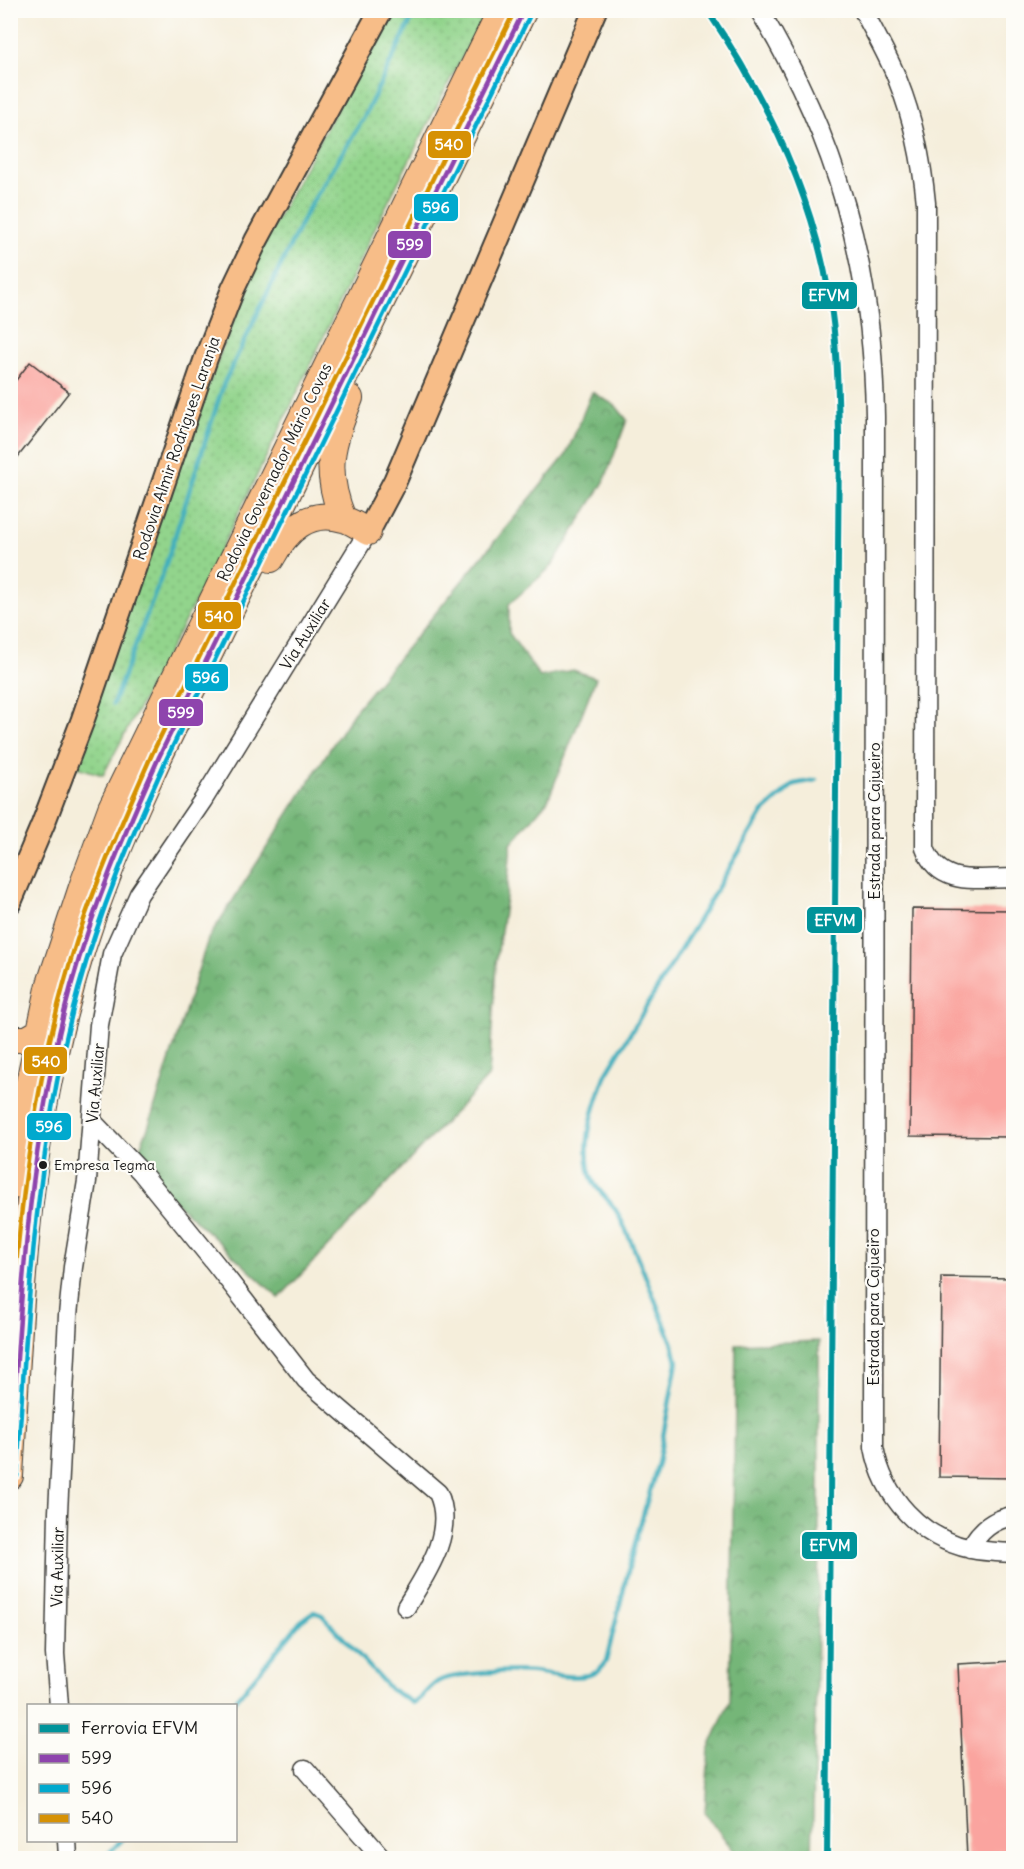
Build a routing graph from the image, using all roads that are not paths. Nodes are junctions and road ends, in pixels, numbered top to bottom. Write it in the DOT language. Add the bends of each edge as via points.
graph roads {
  1 [pos="381,10"];
  2 [pos="501,10"];
  3 [pos="524,10"];
  4 [pos="595,10"];
  5 [pos="759,10"];
  6 [pos="863,10"];
  7 [pos="389,284"];
  8 [pos="343,519"];
  9 [pos="368,531"];
  10 [pos="210,655"];
  11 [pos="1014,878"];
  12 [pos="13,887"];
  13 [pos="41,1031"];
  14 [pos="10,1039"];
  15 [pos="92,1121"];
  16 [pos="10,1187"];
  17 [pos="10,1476"];
  18 [pos="1014,1516"];
  19 [pos="970,1549"];
  20 [pos="1014,1553"];
  21 [pos="406,1607"];
  22 [pos="59,1704"];
  23 [pos="305,1769"];
  24 [pos="67,1842"];
  25 [pos="68,1858"];
  26 [pos="382,1858"];
  1 -- 12 [label="main road, Rodovia Almir Rodrigues Laranja" via="233,289 81,723 43,824"];
  2 -- 13 [label="highway, Rodovia Governador Mário Covas" via="111,808 63,942"];
  3 -- 7 [label="highway, Rodovia Governador Mário Covas"];
  4 -- 9 [label="main road" via="395,481"];
  5 -- 19 [label="street, Estrada para Cajueiro" via="805,95 832,160 858,250 872,338 874,1447 879,1472 902,1509 939,1537"];
  6 -- 11 [label="street" via="906,102 919,148 926,203 925,848 936,867 952,876"];
  7 -- 8 [label="highway" via="331,458 330,476"];
  7 -- 10 [label="highway, Rodovia Governador Mário Covas"];
  8 -- 9 [label="highway"];
  8 -- 10 [label="highway" via="322,517 291,529 280,542 249,602"];
  9 -- 15 [label="street, Via Auxiliar" via="203,800 139,894 112,954 99,1024"];
  10 -- 17 [label="highway, Rodovia Governador Mário Covas" via="159,757 107,877 80,957 55,1052 29,1209"];
  13 -- 14 [label="highway" via="27,1039"];
  13 -- 16 [label="highway, Rodovia Governador Mário Covas"];
  15 -- 21 [label="street" via="141,1172 306,1380 438,1494 445,1522 430,1568"];
  15 -- 22 [label="street, Via Auxiliar" via="68,1315 58,1524 55,1654"];
  18 -- 19 [label="street" via="984,1528"];
  19 -- 20 [label="street, Estrada para Cajueiro"];
  23 -- 26 [label="street"];
  24 -- 25 [label="street"];
}
